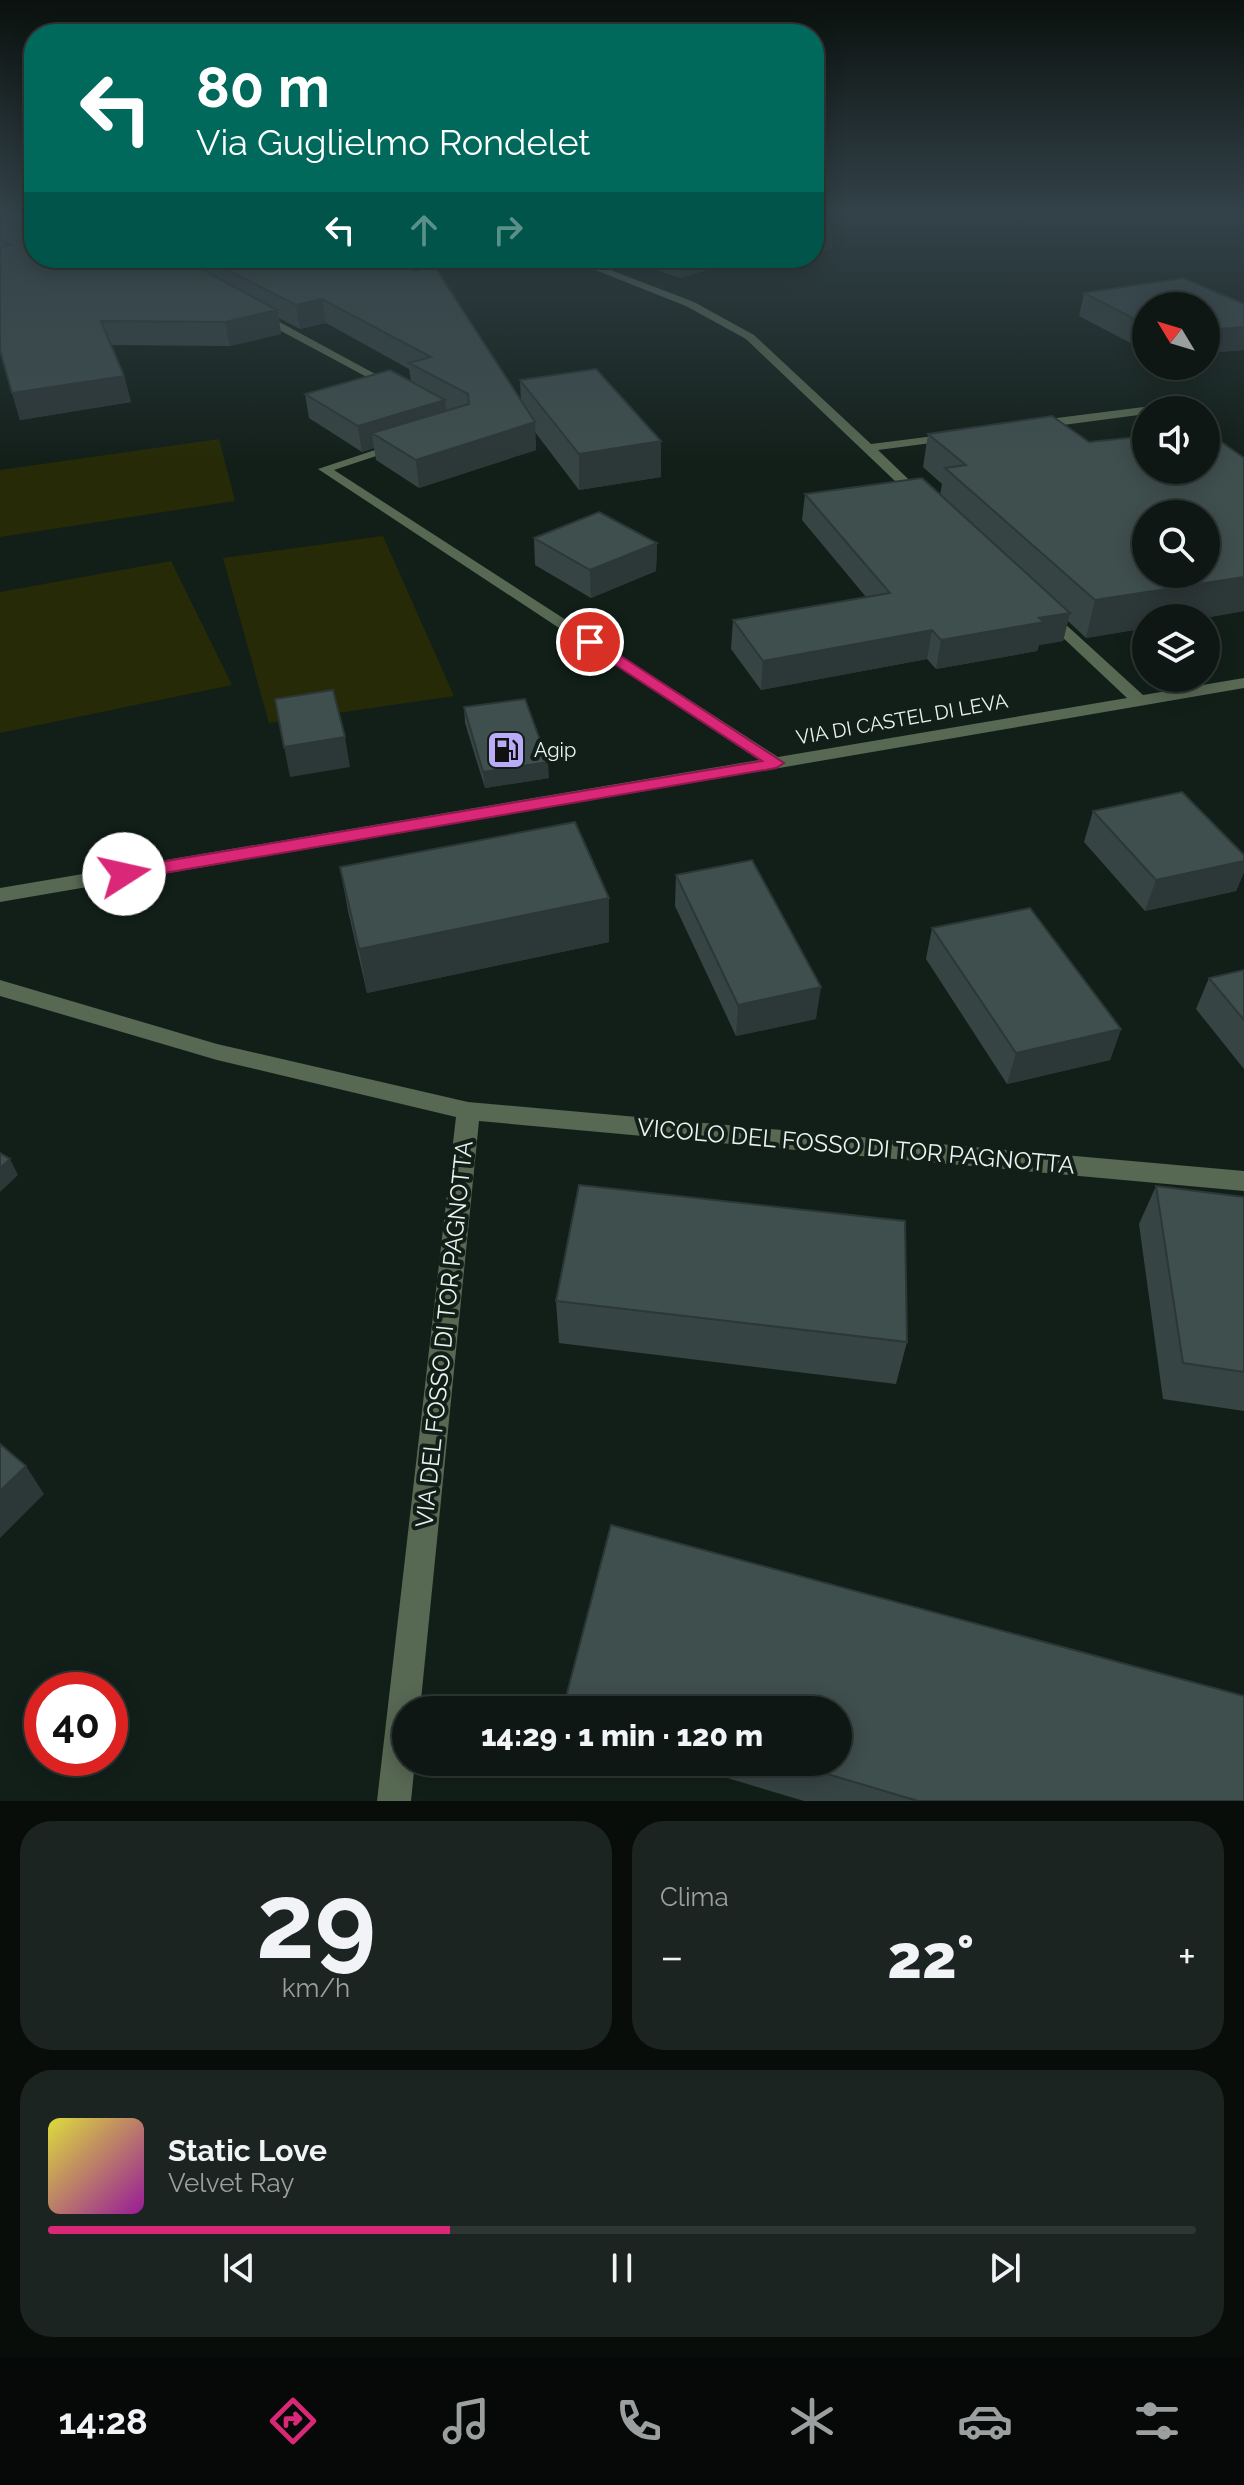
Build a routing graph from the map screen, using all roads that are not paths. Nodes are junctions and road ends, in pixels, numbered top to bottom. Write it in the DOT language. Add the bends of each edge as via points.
graph roads {
  1 [pos="667,295"];
  2 [pos="248,309"];
  3 [pos="411,397"];
  4 [pos="1132,412"];
  5 [pos="1024,426"];
  6 [pos="961,435"];
  7 [pos="409,444"];
  8 [pos="867,448"];
  9 [pos="935,511"];
  10 [pos="1037,606"];
  11 [pos="1244,683"];
  12 [pos="1140,701"];
  13 [pos="776,763"];
  14 [pos="0,895"];
  15 [pos="0,988"];
  16 [pos="468,1111"];
  17 [pos="1244,1181"];
  18 [pos="394,1801"];
  1 -- 8 [label="street" via="741,330"];
  2 -- 3 [label="street"];
  4 -- 5 [label="street"];
  6 -- 8 [label="street"];
  7 -- 13 [label="street" via="324,469"];
  8 -- 9 [label="street"];
  10 -- 12 [label="street"];
  11 -- 12 [label="street, VIA DI CASTEL DI LEVA"];
  12 -- 13 [label="street, VIA DI CASTEL DI LEVA"];
  13 -- 14 [label="street, VIA DI CASTEL DI LEVA"];
  15 -- 16 [label="street, VIA DEL FOSSO DI TOR PAGNOTTA" via="217,1052"];
  16 -- 17 [label="street, VICOLO DEL FOSSO DI TOR PAGNOTTA"];
  16 -- 18 [label="street, VIA DEL FOSSO DI TOR PAGNOTTA"];
}
